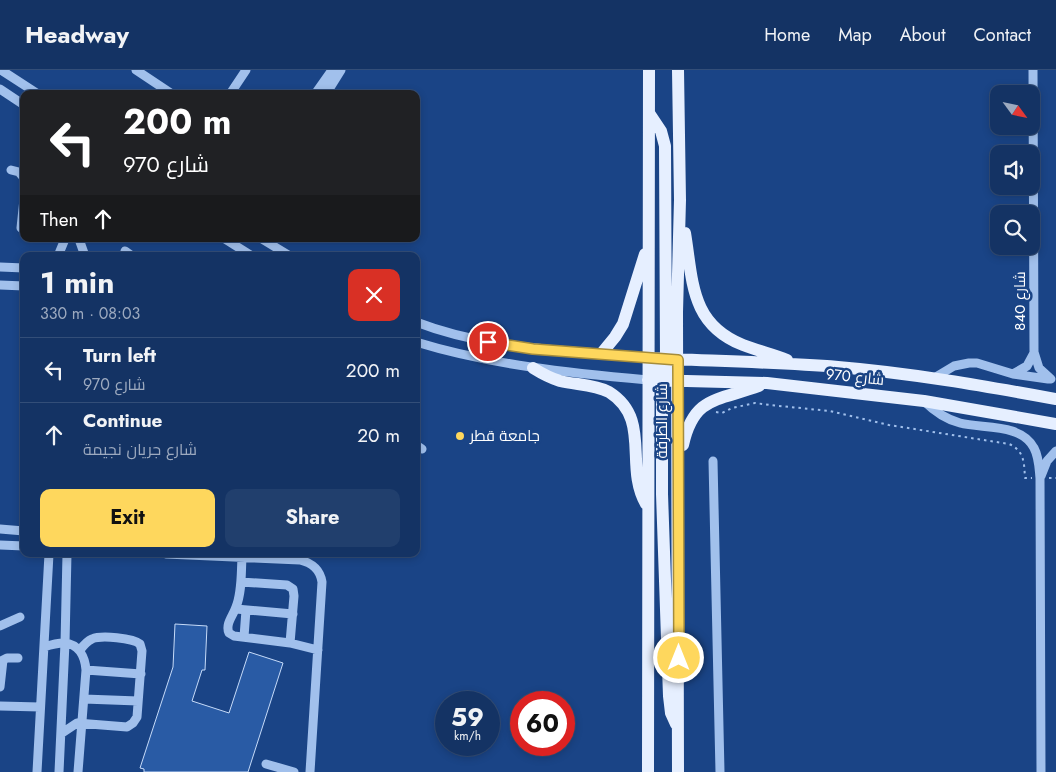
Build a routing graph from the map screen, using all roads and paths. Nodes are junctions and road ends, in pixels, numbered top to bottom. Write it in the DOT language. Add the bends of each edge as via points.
graph roads {
  1 [pos="1,70"];
  2 [pos="136,70"];
  3 [pos="246,70"];
  4 [pos="332,70"];
  5 [pos="341,70"];
  6 [pos="649,70"];
  7 [pos="678,70"];
  8 [pos="1032,70"];
  9 [pos="0,89"];
  10 [pos="32,90"];
  11 [pos="166,90"];
  12 [pos="233,90"];
  13 [pos="318,90"];
  14 [pos="328,90"];
  15 [pos="20,102"];
  16 [pos="649,112"];
  17 [pos="11,170"];
  18 [pos="20,173"];
  19 [pos="680,200"];
  20 [pos="649,237"];
  21 [pos="230,242"];
  22 [pos="267,242"];
  23 [pos="277,242"];
  24 [pos="246,252"];
  25 [pos="283,252"];
  26 [pos="293,252"];
  27 [pos="0,267"];
  28 [pos="20,268"];
  29 [pos="0,285"];
  30 [pos="20,286"];
  31 [pos="420,323"];
  32 [pos="420,343"];
  33 [pos="1034,352"];
  34 [pos="601,354"];
  35 [pos="648,358"];
  36 [pos="672,359"];
  37 [pos="799,364"];
  38 [pos="532,368"];
  39 [pos="1013,374"];
  40 [pos="934,378"];
  41 [pos="648,380"];
  42 [pos="1053,380"];
  43 [pos="662,381"];
  44 [pos="678,381"];
  45 [pos="767,383"];
  46 [pos="1056,399"];
  47 [pos="924,401"];
  48 [pos="706,404"];
  49 [pos="1056,424"];
  50 [pos="1056,451"];
  51 [pos="678,456"];
  52 [pos="714,461"];
  53 [pos="1040,478"];
  54 [pos="1056,478"];
  55 [pos="647,507"];
  56 [pos="0,529"];
  57 [pos="20,531"];
  58 [pos="0,545"];
  59 [pos="20,546"];
  60 [pos="49,557"];
  61 [pos="67,557"];
  62 [pos="223,557"];
  63 [pos="242,558"];
  64 [pos="241,582"];
  65 [pos="236,609"];
  66 [pos="246,610"];
  67 [pos="293,614"];
  68 [pos="20,617"];
  69 [pos="0,626"];
  70 [pos="244,636"];
  71 [pos="66,643"];
  72 [pos="290,643"];
  73 [pos="44,647"];
  74 [pos="80,650"];
  75 [pos="318,650"];
  76 [pos="18,658"];
  77 [pos="86,670"];
  78 [pos="140,674"];
  79 [pos="0,687"];
  80 [pos="84,699"];
  81 [pos="138,701"];
  82 [pos="0,706"];
  83 [pos="40,707"];
  84 [pos="81,722"];
  85 [pos="679,730"];
  86 [pos="62,733"];
  87 [pos="268,769"];
  88 [pos="37,772"];
  89 [pos="59,772"];
  90 [pos="78,772"];
  91 [pos="294,772"];
  92 [pos="310,772"];
  93 [pos="648,772"];
  94 [pos="678,772"];
  95 [pos="720,772"];
  96 [pos="1041,772"];
  1 -- 10 [label="street"];
  2 -- 11 [label="street"];
  3 -- 12 [label="street"];
  4 -- 13 [label="street"];
  5 -- 14 [label="street"];
  6 -- 16 [label="main road, شارع الطرفة"];
  7 -- 19 [label="main road"];
  8 -- 33 [label="street, شارع 840"];
  9 -- 15 [label="street"];
  16 -- 20 [label="main road, شارع الطرفة"];
  16 -- 36 [label="main road" via="666,146"];
  17 -- 18 [label="street"];
  19 -- 36 [label="main road"];
  19 -- 37 [label="main road" via="692,285 705,316 726,337"];
  20 -- 34 [label="main road" via="623,324"];
  20 -- 35 [label="main road, شارع الطرفة"];
  21 -- 24 [label="street"];
  22 -- 25 [label="street"];
  23 -- 26 [label="street"];
  27 -- 28 [label="street"];
  29 -- 30 [label="street"];
  31 -- 34 [label="street" via="488,342"];
  32 -- 38 [label="street"];
  33 -- 39 [label="street" via="1027,366"];
  33 -- 42 [label="street" via="1039,368"];
  34 -- 35 [label="street"];
  35 -- 36 [label="main road, شارع 970"];
  35 -- 41 [label="main road, شارع الطرفة"];
  35 -- 43 [label="main road" via="658,368"];
  36 -- 37 [label="main road, شارع 970"];
  36 -- 44 [label="main road" via="671,372"];
  37 -- 40 [label="main road, شارع 970"];
  38 -- 41 [label="street"];
  38 -- 55 [label="main road" via="550,378 600,388 617,398 627,409 634,428 638,489"];
  39 -- 40 [label="street" via="969,363 954,366"];
  39 -- 42 [label="street"];
  40 -- 46 [label="main road, شارع 970"];
  41 -- 43 [label="main road, شارع 970"];
  41 -- 55 [label="main road, شارع الطرفة"];
  43 -- 44 [label="main road, شارع 970"];
  43 -- 85 [label="main road" via="662,494 669,696 671,714"];
  44 -- 45 [label="main road, شارع 970"];
  44 -- 51 [label="main road, شارع الطرفة"];
  45 -- 47 [label="main road, شارع 970"];
  45 -- 48 [label="main road"];
  47 -- 49 [label="main road, شارع 970"];
  47 -- 53 [label="street" via="950,420 1024,436 1036,454"];
  48 -- 51 [label="main road" via="687,428"];
  48 -- 53 [label="path" via="720,413 755,403 830,411 889,425 1009,444 1021,453 1025,478"];
  50 -- 53 [label="street" via="1047,461"];
  51 -- 85 [label="main road, شارع الطرفة"];
  52 -- 95 [label="street"];
  53 -- 54 [label="path"];
  53 -- 96 [label="street"];
  55 -- 93 [label="main road, شارع الطرفة"];
  56 -- 57 [label="street"];
  58 -- 59 [label="street"];
  60 -- 73 [label="street"];
  61 -- 71 [label="street"];
  62 -- 63 [label="street"];
  63 -- 64 [label="street"];
  63 -- 75 [label="street" via="300,560 311,563 319,571 322,582"];
  64 -- 65 [label="street"];
  64 -- 67 [label="street" via="290,586 294,592"];
  65 -- 66 [label="street"];
  65 -- 70 [label="street" via="227,630 234,636"];
  66 -- 67 [label="street"];
  66 -- 70 [label="street"];
  67 -- 72 [label="street"];
  68 -- 69 [label="street"];
  70 -- 72 [label="street"];
  71 -- 73 [label="street"];
  71 -- 74 [label="street"];
  71 -- 86 [label="street"];
  72 -- 75 [label="street"];
  73 -- 83 [label="street"];
  74 -- 77 [label="street"];
  74 -- 78 [label="street" via="89,640 96,638 134,640 140,644 142,652"];
  75 -- 92 [label="street"];
  76 -- 79 [label="street" via="3,660"];
  77 -- 78 [label="street"];
  77 -- 80 [label="street"];
  78 -- 81 [label="street"];
  80 -- 81 [label="street"];
  80 -- 84 [label="street"];
  81 -- 84 [label="street" via="136,717 130,725"];
  82 -- 83 [label="street"];
  83 -- 88 [label="street"];
  84 -- 86 [label="street"];
  84 -- 90 [label="street"];
  85 -- 94 [label="main road, شارع الطرفة"];
  86 -- 89 [label="street"];
  87 -- 91 [label="street"];
}
